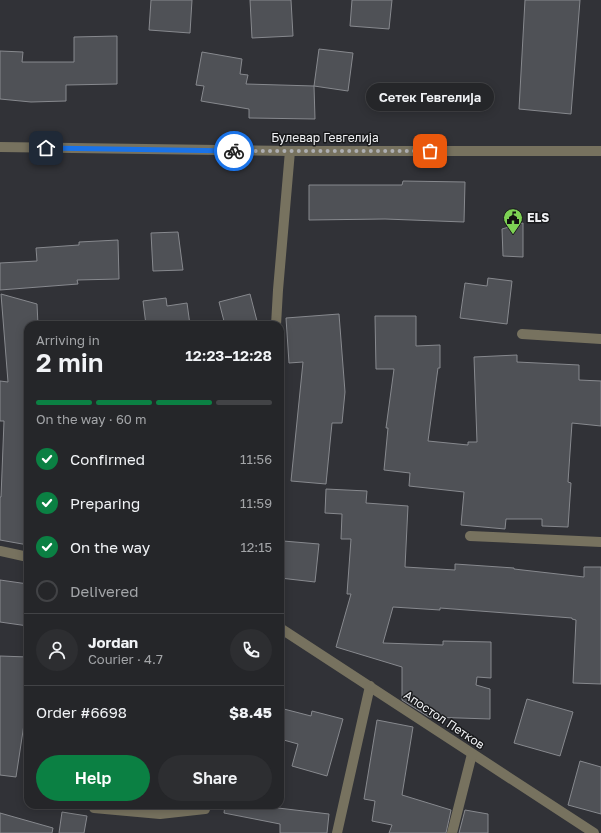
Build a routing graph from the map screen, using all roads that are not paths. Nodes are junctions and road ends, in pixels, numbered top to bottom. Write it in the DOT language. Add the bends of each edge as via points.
graph roads {
  1 [pos="0,147"];
  2 [pos="601,151"];
  3 [pos="290,152"];
  4 [pos="276,321"];
  5 [pos="522,334"];
  6 [pos="601,339"];
  7 [pos="470,536"];
  8 [pos="601,542"];
  9 [pos="0,551"];
  10 [pos="24,556"];
  11 [pos="284,631"];
  12 [pos="370,686"];
  13 [pos="472,754"];
  14 [pos="105,809"];
  15 [pos="205,809"];
  16 [pos="337,833"];
  17 [pos="452,833"];
  18 [pos="594,833"];
  1 -- 3 [label="street, Булевар Гевгелија"];
  2 -- 3 [label="street, Булевар Гевгелија"];
  3 -- 4 [label="street"];
  5 -- 6 [label="street"];
  7 -- 8 [label="street"];
  9 -- 10 [label="street"];
  11 -- 12 [label="street, Апостол Петков"];
  12 -- 13 [label="street, Апостол Петков"];
  12 -- 16 [label="street"];
  13 -- 17 [label="street"];
  13 -- 18 [label="street, Апостол Петков"];
  14 -- 15 [label="street" via="160,814"];
}
